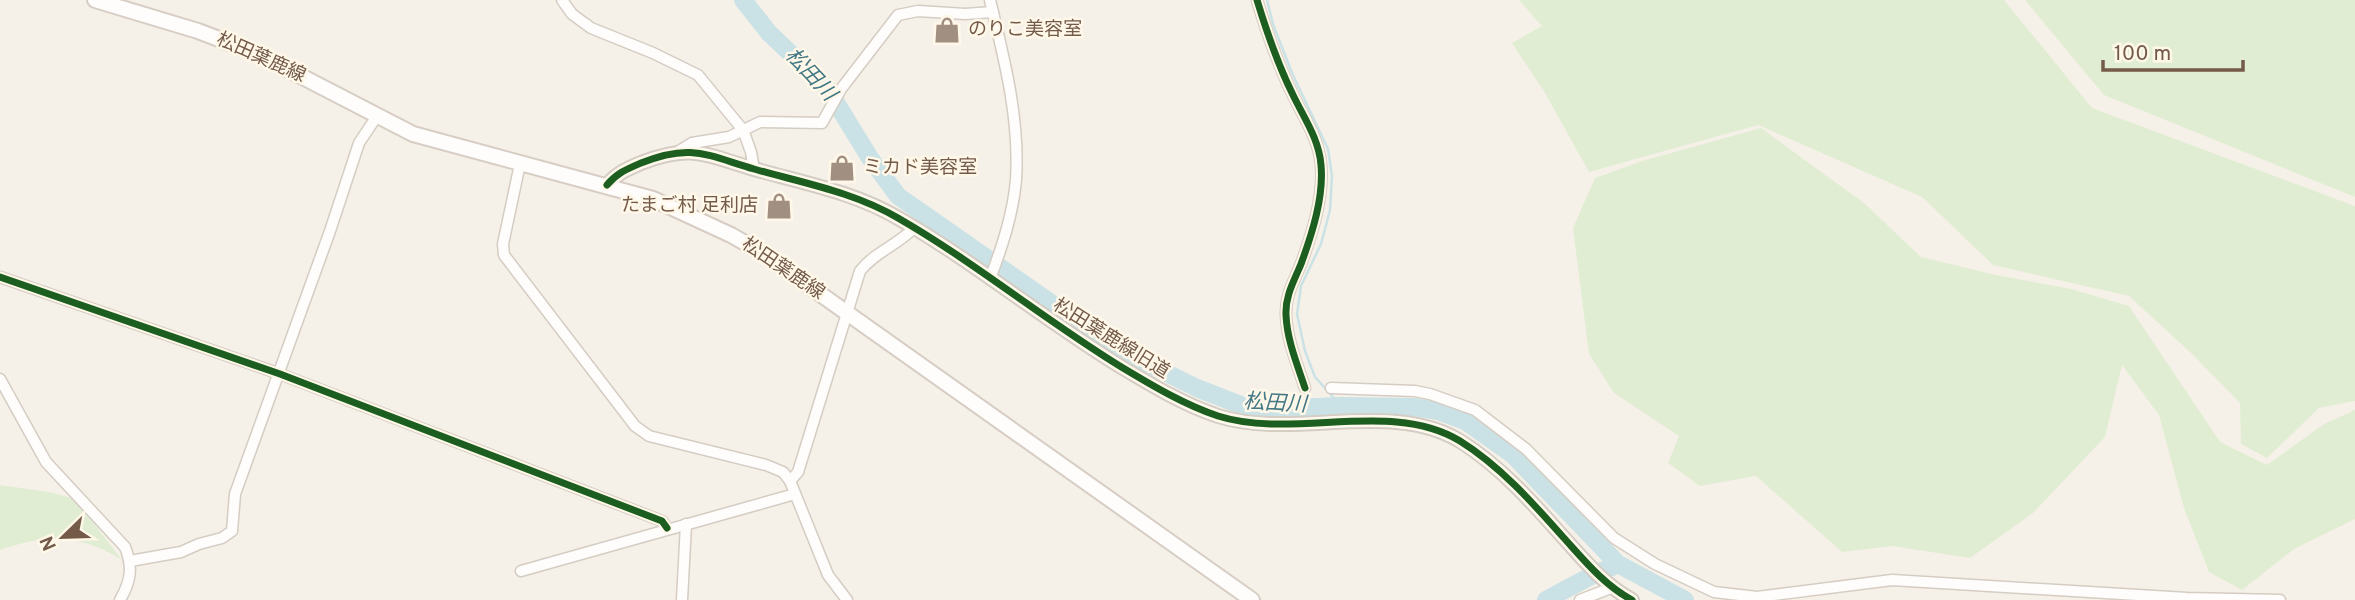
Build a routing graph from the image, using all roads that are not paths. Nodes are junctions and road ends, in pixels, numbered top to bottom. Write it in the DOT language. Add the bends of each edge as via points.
graph roads {
  1 [pos="95,0"];
  2 [pos="562,0"];
  3 [pos="990,0"];
  4 [pos="1257,0"];
  5 [pos="993,12"];
  6 [pos="377,116"];
  7 [pos="743,130"];
  8 [pos="679,151"];
  9 [pos="520,164"];
  10 [pos="754,169"];
  11 [pos="607,185"];
  12 [pos="914,228"];
  13 [pos="0,277"];
  14 [pos="990,279"];
  15 [pos="847,312"];
  16 [pos="280,373"];
  17 [pos="0,379"];
  18 [pos="1305,388"];
  19 [pos="1331,388"];
  20 [pos="790,481"];
  21 [pos="795,494"];
  22 [pos="686,524"];
  23 [pos="667,528"];
  24 [pos="130,561"];
  25 [pos="521,571"];
  26 [pos="1609,586"];
  27 [pos="1712,597"];
  28 [pos="120,600"];
  29 [pos="682,600"];
  30 [pos="847,600"];
  31 [pos="1252,600"];
  32 [pos="1580,600"];
  33 [pos="1632,600"];
  34 [pos="2280,600"];
  1 -- 6 [label="main road, 松田葉鹿線" via="239,46"];
  2 -- 7 [label="street" via="575,17 591,27 698,75"];
  3 -- 5 [label="street"];
  4 -- 18 [label="street" via="1322,166 1319,204 1291,284 1286,313"];
  5 -- 7 [label="street" via="898,15 841,89 822,123 767,121"];
  5 -- 14 [label="street" via="1011,96 1016,182"];
  6 -- 9 [label="main road, 松田葉鹿線" via="432,141"];
  6 -- 16 [label="street" via="359,143"];
  7 -- 8 [label="street" via="723,140 692,143"];
  7 -- 10 [label="street"];
  8 -- 10 [label="street, 松田葉鹿線旧道"];
  8 -- 11 [label="street, 松田葉鹿線旧道" via="627,169"];
  9 -- 11 [label="main road, 松田葉鹿線"];
  9 -- 20 [label="street" via="504,256 635,426 649,436 766,465 783,472"];
  10 -- 12 [label="street, 松田葉鹿線旧道" via="844,194"];
  11 -- 15 [label="main road, 松田葉鹿線" via="653,199 731,235"];
  12 -- 14 [label="street, 松田葉鹿線旧道"];
  12 -- 15 [label="street" via="860,271"];
  13 -- 16 [label="street"];
  14 -- 26 [label="street, 松田葉鹿線旧道" via="1137,376 1218,416 1272,425 1391,422 1458,440 1519,489"];
  15 -- 20 [label="street" via="798,472"];
  15 -- 31 [label="main road, 松田葉鹿線"];
  16 -- 23 [label="street" via="663,521"];
  16 -- 24 [label="street" via="235,494 232,531 181,552"];
  17 -- 24 [label="street" via="46,462 125,547"];
  19 -- 27 [label="street" via="1415,391 1475,410 1526,449 1630,550"];
  20 -- 21 [label="street"];
  21 -- 22 [label="street"];
  21 -- 30 [label="street" via="828,575"];
  22 -- 23 [label="street"];
  22 -- 29 [label="street"];
  23 -- 25 [label="street"];
  24 -- 28 [label="street" via="130,578"];
  26 -- 32 [label="street"];
  26 -- 33 [label="street"];
  27 -- 34 [label="street" via="1757,597 1892,580"];
}
